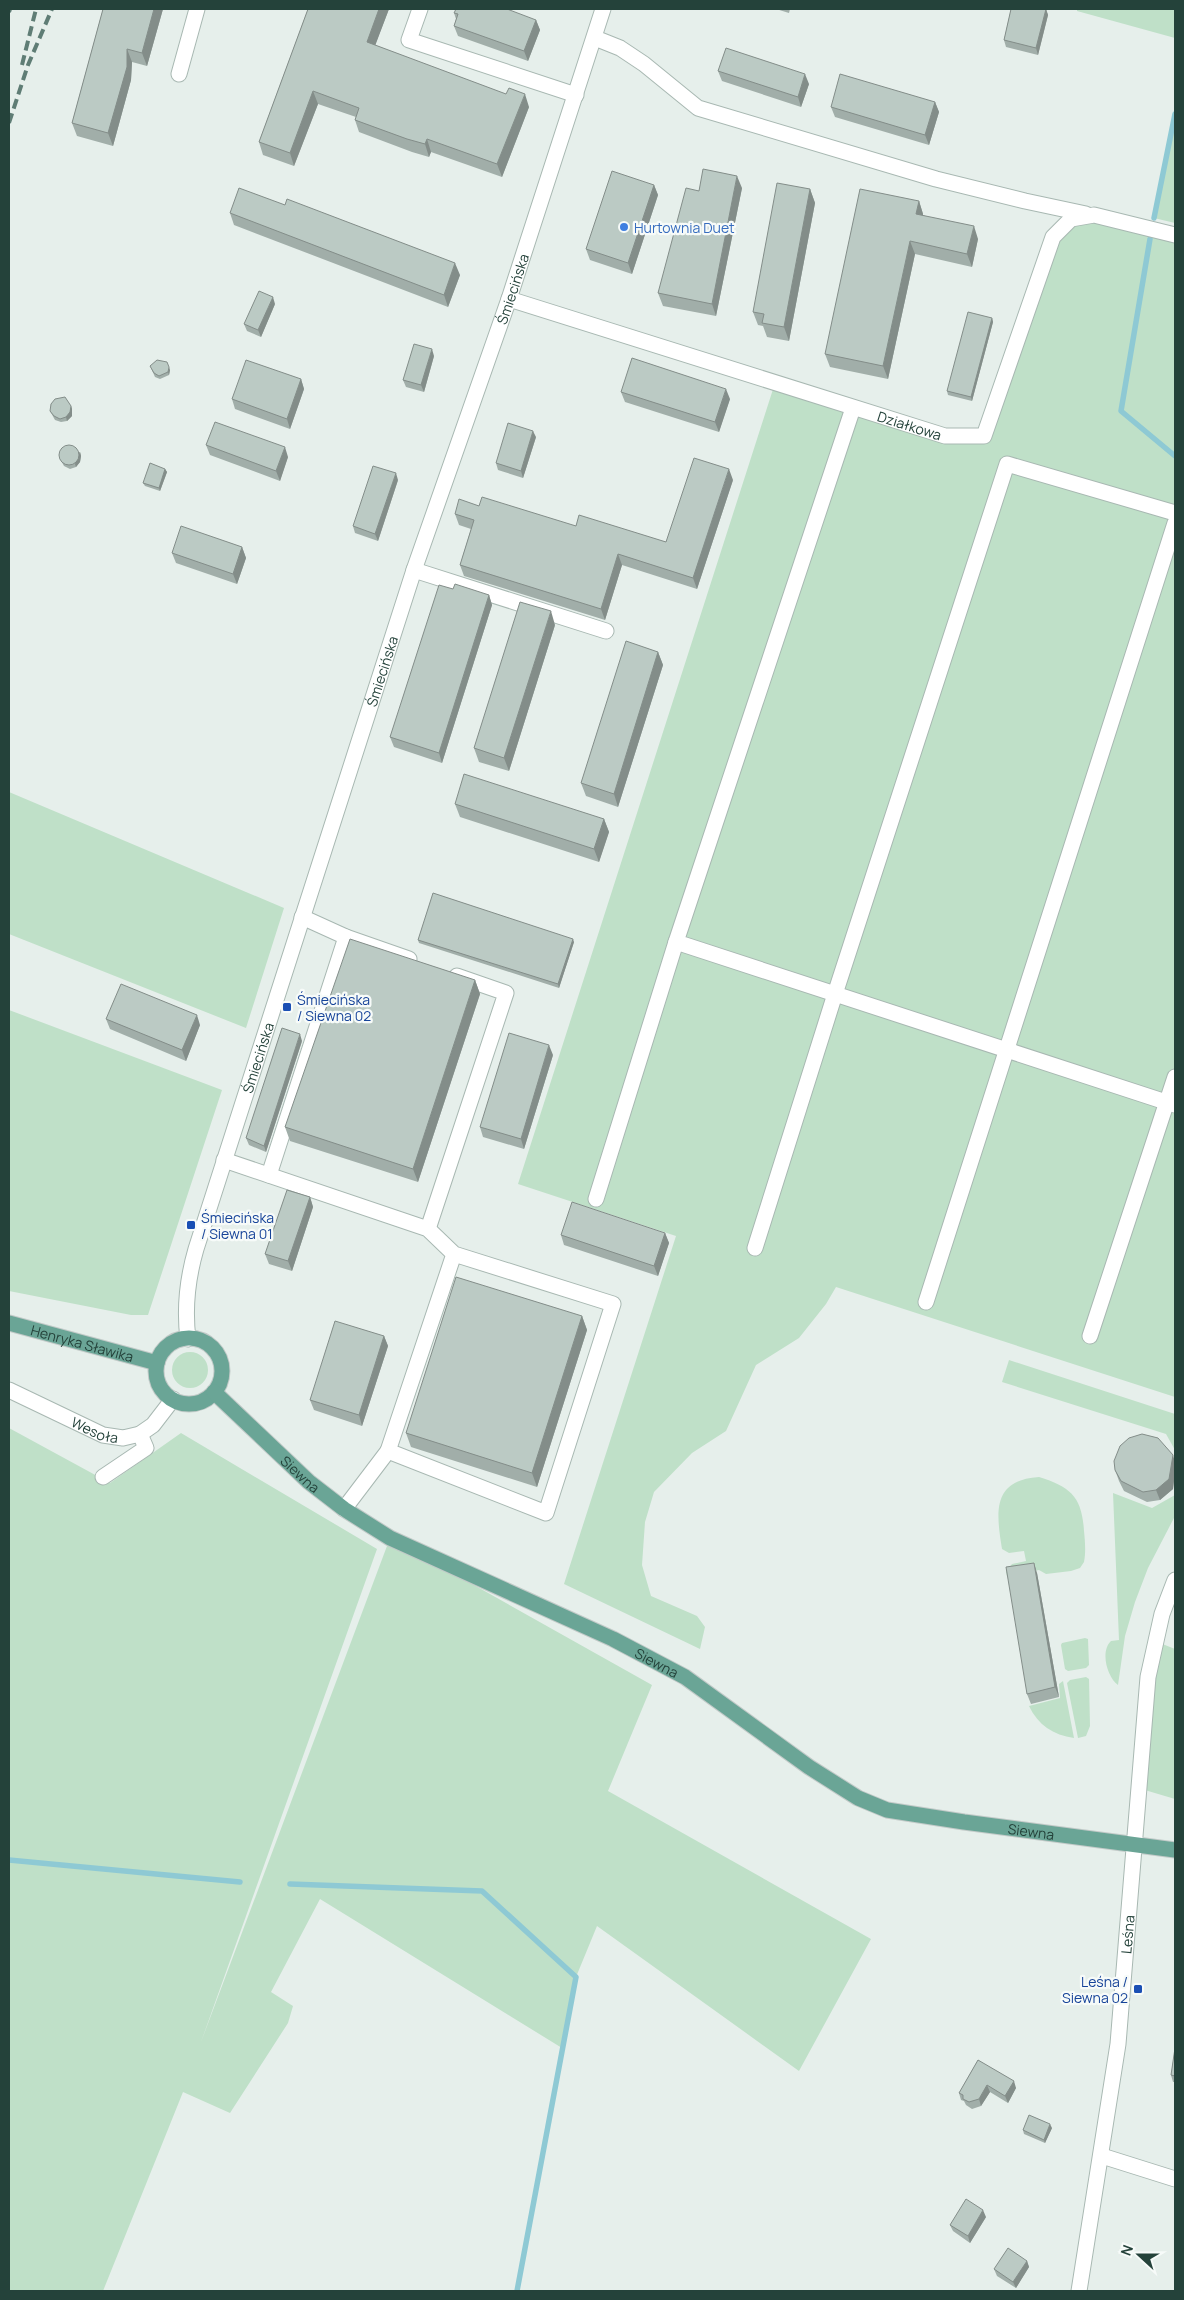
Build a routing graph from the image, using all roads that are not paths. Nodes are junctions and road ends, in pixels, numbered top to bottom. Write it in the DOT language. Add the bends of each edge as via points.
graph roads {
  1 [pos="197,9"];
  2 [pos="420,9"];
  3 [pos="598,10"];
  4 [pos="594,38"];
  5 [pos="179,74"];
  6 [pos="576,95"];
  7 [pos="1094,215"];
  8 [pos="1175,235"];
  9 [pos="509,299"];
  10 [pos="853,408"];
  11 [pos="1175,513"];
  12 [pos="1175,523"];
  13 [pos="414,570"];
  14 [pos="606,631"];
  15 [pos="302,917"];
  16 [pos="346,937"];
  17 [pos="676,942"];
  18 [pos="422,964"];
  19 [pos="440,970"];
  20 [pos="835,994"];
  21 [pos="1006,1050"];
  22 [pos="1175,1077"];
  23 [pos="1171,1104"];
  24 [pos="224,1160"];
  25 [pos="269,1175"];
  26 [pos="596,1199"];
  27 [pos="428,1229"];
  28 [pos="755,1248"];
  29 [pos="454,1254"];
  30 [pos="926,1302"];
  31 [pos="9,1323"];
  32 [pos="1090,1336"];
  33 [pos="188,1339"];
  34 [pos="158,1363"];
  35 [pos="9,1390"];
  36 [pos="214,1392"];
  37 [pos="173,1400"];
  38 [pos="140,1434"];
  39 [pos="388,1451"];
  40 [pos="103,1477"];
  41 [pos="344,1509"];
  42 [pos="1175,1580"];
  43 [pos="1134,1844"];
  44 [pos="1175,1850"];
  45 [pos="1102,2156"];
  46 [pos="1175,2179"];
  47 [pos="1079,2291"];
  1 -- 5 [label="street"];
  2 -- 6 [label="street" via="409,40"];
  3 -- 4 [label="street, Śmiecińska"];
  4 -- 6 [label="street, Śmiecińska"];
  4 -- 7 [label="street" via="620,48 644,64 698,108 936,179"];
  6 -- 9 [label="street, Śmiecińska"];
  7 -- 8 [label="street, Działkowa"];
  7 -- 10 [label="street, Działkowa" via="1071,218 1053,238 984,436 945,436"];
  9 -- 10 [label="street, Działkowa"];
  9 -- 13 [label="street, Śmiecińska"];
  10 -- 17 [label="street"];
  11 -- 20 [label="street" via="1007,464"];
  12 -- 21 [label="street"];
  13 -- 14 [label="street"];
  13 -- 15 [label="street, Śmiecińska"];
  15 -- 16 [label="street"];
  15 -- 24 [label="street, Śmiecińska"];
  16 -- 18 [label="street"];
  16 -- 25 [label="street"];
  17 -- 20 [label="street"];
  17 -- 26 [label="street"];
  19 -- 27 [label="street" via="506,993"];
  20 -- 21 [label="street"];
  20 -- 28 [label="street"];
  21 -- 23 [label="street"];
  21 -- 30 [label="street"];
  22 -- 23 [label="street"];
  23 -- 32 [label="street"];
  24 -- 25 [label="street"];
  24 -- 33 [label="street, Śmiecińska" via="187,1280 185,1316"];
  25 -- 27 [label="street"];
  27 -- 29 [label="street"];
  29 -- 39 [label="street"];
  29 -- 39 [label="street" via="613,1304 546,1512"];
  31 -- 34 [label="main road, Henryka Sławika"];
  33 -- 34 [label="main road" via="168,1346"];
  33 -- 36 [label="main road" via="206,1343 218,1355 221,1376"];
  34 -- 37 [label="main road" via="159,1384"];
  35 -- 38 [label="street, Wesoła" via="103,1435 123,1438"];
  36 -- 37 [label="main road" via="199,1402"];
  36 -- 41 [label="main road, Siewna" via="309,1482"];
  37 -- 38 [label="street, Wesoła" via="153,1425"];
  38 -- 40 [label="street" via="146,1448"];
  39 -- 41 [label="street"];
  41 -- 43 [label="main road, Siewna" via="390,1538 613,1640 685,1677 808,1767 858,1798 887,1810"];
  42 -- 43 [label="street, Leśna" via="1162,1614 1148,1677"];
  43 -- 44 [label="main road, Siewna"];
  43 -- 45 [label="street, Leśna" via="1118,2044"];
  45 -- 46 [label="street"];
  45 -- 47 [label="street, Leśna"];
}
